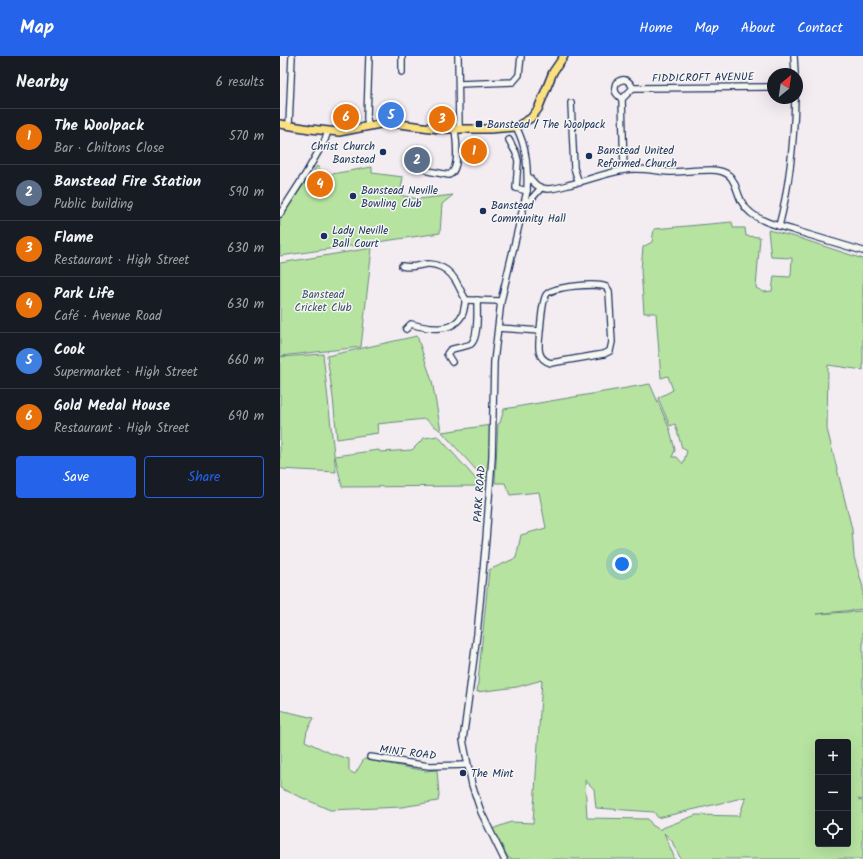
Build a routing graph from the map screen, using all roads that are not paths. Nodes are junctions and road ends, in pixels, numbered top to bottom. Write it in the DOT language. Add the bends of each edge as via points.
graph roads {
  1 [pos="292,56"];
  2 [pos="369,56"];
  3 [pos="402,56"];
  4 [pos="458,56"];
  5 [pos="521,56"];
  6 [pos="564,56"];
  7 [pos="794,56"];
  8 [pos="795,68"];
  9 [pos="402,72"];
  10 [pos="459,84"];
  11 [pos="767,86"];
  12 [pos="633,88"];
  13 [pos="622,99"];
  14 [pos="571,103"];
  15 [pos="795,104"];
  16 [pos="280,124"];
  17 [pos="289,125"];
  18 [pos="368,126"];
  19 [pos="516,127"];
  20 [pos="457,129"];
  21 [pos="328,132"];
  22 [pos="509,140"];
  23 [pos="525,151"];
  24 [pos="516,153"];
  25 [pos="624,170"];
  26 [pos="428,171"];
  27 [pos="528,175"];
  28 [pos="579,183"];
  29 [pos="541,188"];
  30 [pos="527,191"];
  31 [pos="525,206"];
  32 [pos="280,214"];
  33 [pos="779,226"];
  34 [pos="863,251"];
  35 [pos="402,266"];
  36 [pos="465,300"];
  37 [pos="477,300"];
  38 [pos="501,301"];
  39 [pos="498,328"];
  40 [pos="406,329"];
  41 [pos="540,331"];
  42 [pos="452,362"];
  43 [pos="370,757"];
  44 [pos="467,765"];
  45 [pos="504,859"];
  1 -- 17 [label="street"];
  2 -- 18 [label="street"];
  3 -- 9 [label="street"];
  4 -- 10 [label="street"];
  5 -- 10 [label="street" via="519,75 513,82"];
  6 -- 19 [label="main road" via="553,72 538,109 531,118"];
  7 -- 8 [label="street"];
  10 -- 20 [label="street"];
  11 -- 12 [label="street, FIDDICROFT AVENUE"];
  12 -- 13 [label="street"];
  12 -- 13 [label="street, FIDDICROFT AVENUE" via="626,80 616,83 614,90"];
  13 -- 25 [label="street, FIDDICROFT AVENUE"];
  14 -- 28 [label="street" via="574,168"];
  15 -- 33 [label="street" via="789,179"];
  16 -- 17 [label="main road"];
  17 -- 21 [label="main road"];
  18 -- 20 [label="main road" via="391,123"];
  18 -- 21 [label="main road"];
  19 -- 20 [label="main road"];
  19 -- 23 [label="street, PARK ROAD"];
  20 -- 26 [label="street" via="457,157 454,170 449,175"];
  21 -- 32 [label="street" via="306,175"];
  22 -- 24 [label="street"];
  23 -- 24 [label="street"];
  23 -- 27 [label="street, PARK ROAD"];
  24 -- 30 [label="street" via="516,188"];
  25 -- 28 [label="street"];
  25 -- 33 [label="street" via="723,171 732,178 741,204 745,208 754,216"];
  27 -- 29 [label="street" via="533,183"];
  27 -- 30 [label="street, PARK ROAD"];
  28 -- 29 [label="street" via="554,189"];
  29 -- 31 [label="street"];
  30 -- 31 [label="street, PARK ROAD"];
  31 -- 38 [label="street, PARK ROAD"];
  33 -- 34 [label="street"];
  35 -- 36 [label="street" via="410,268 426,263 442,267 454,278"];
  36 -- 37 [label="street"];
  36 -- 40 [label="street" via="460,320 450,326 425,328 411,324"];
  37 -- 38 [label="street"];
  37 -- 42 [label="street" via="476,328 472,343 450,350 447,354"];
  38 -- 39 [label="street, PARK ROAD"];
  39 -- 41 [label="street"];
  39 -- 44 [label="street, PARK ROAD" via="494,362 488,518 463,740"];
  41 -- 41 [label="street" via="539,353 547,362 559,362 610,351 612,342 609,291 606,287 595,284 552,290 545,296"];
  43 -- 44 [label="street, MINT ROAD" via="429,766"];
  44 -- 45 [label="street, PARK ROAD" via="481,812"];
}
